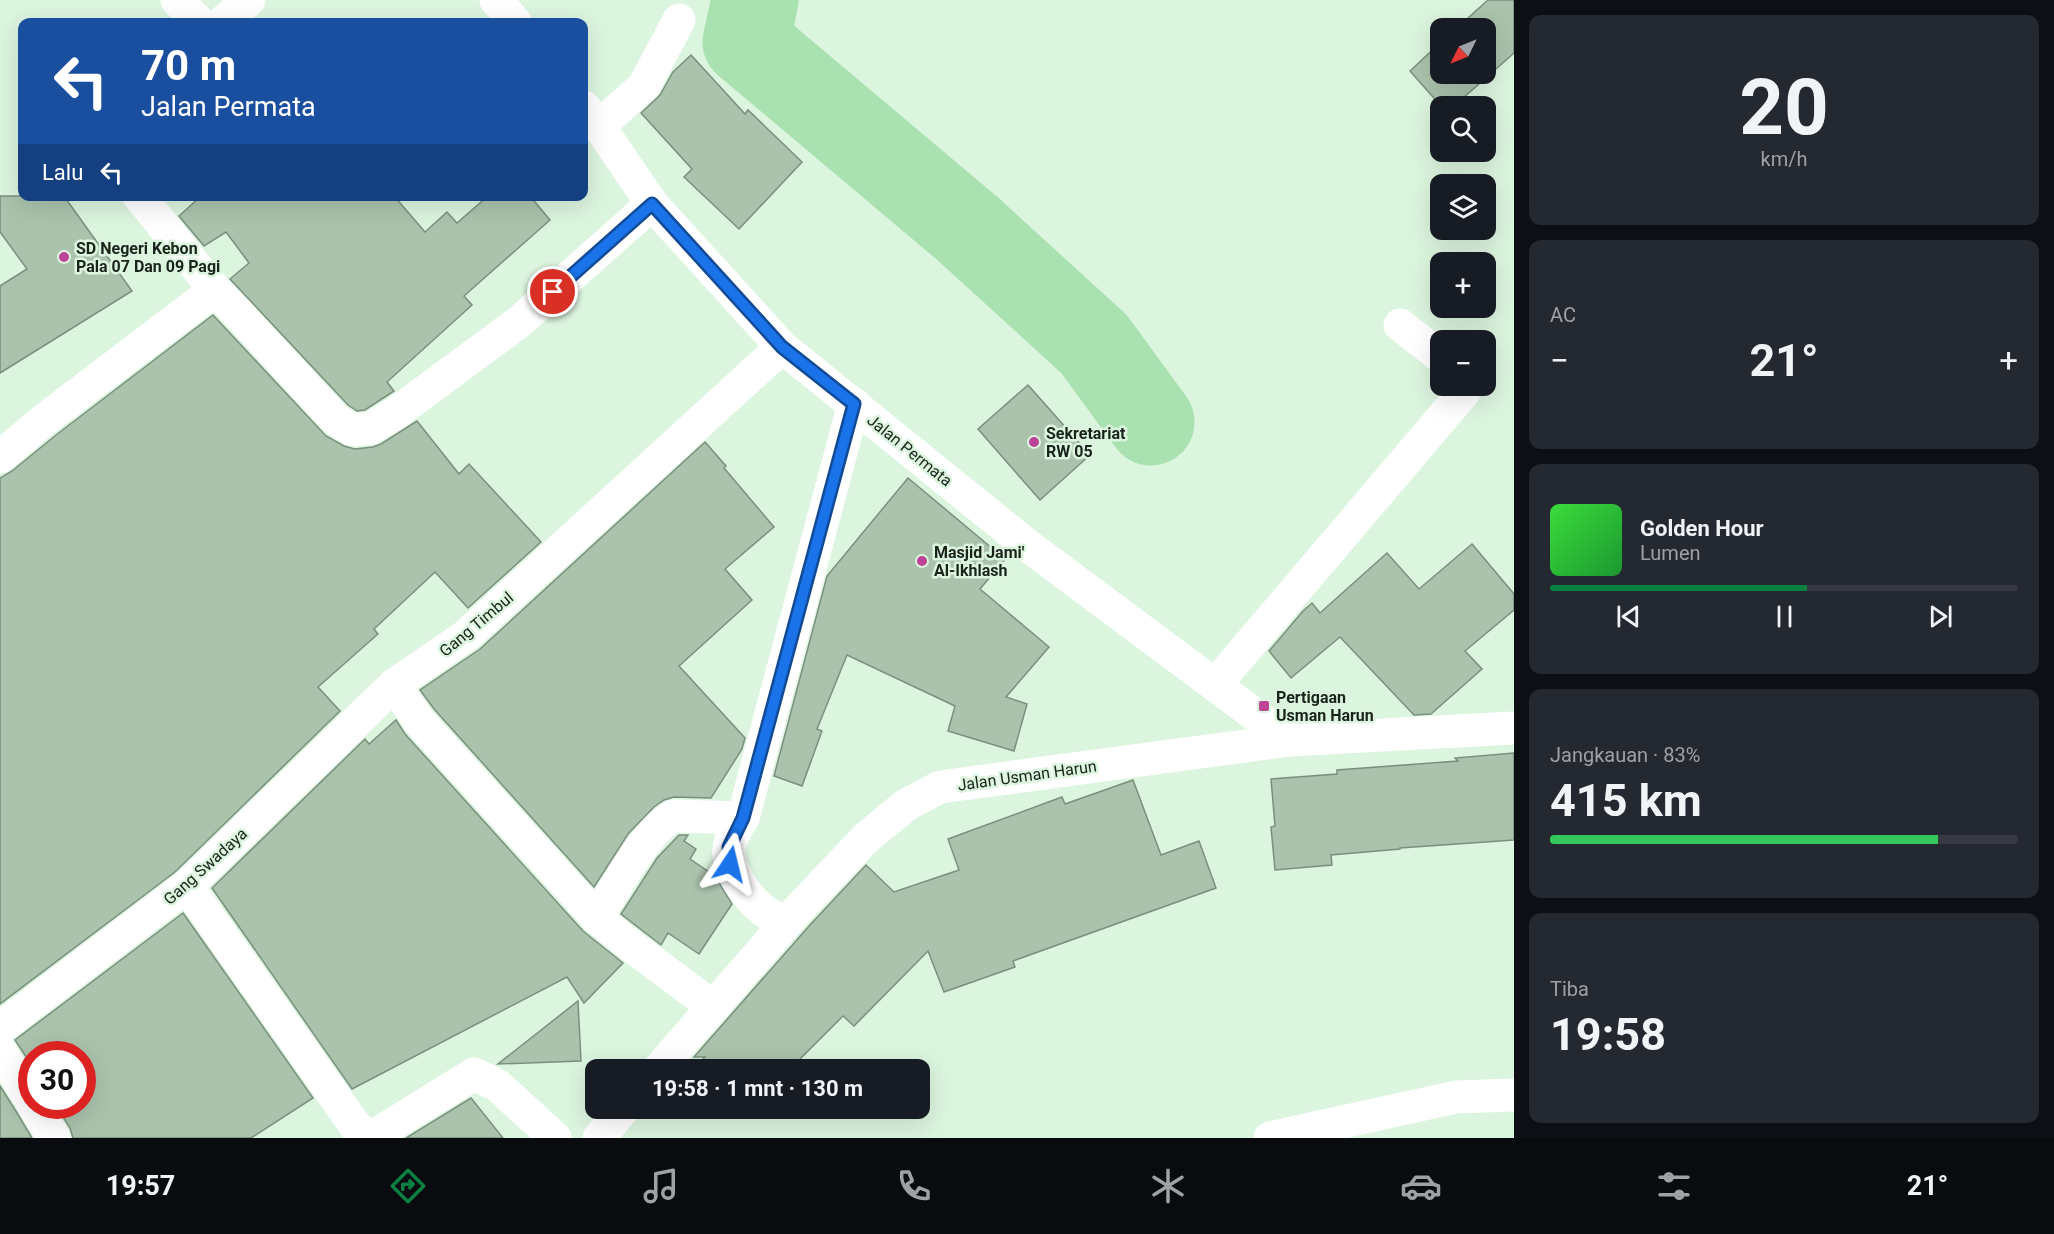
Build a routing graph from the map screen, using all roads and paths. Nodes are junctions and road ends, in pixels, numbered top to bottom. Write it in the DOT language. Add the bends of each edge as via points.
graph roads {
  1 [pos="177,0"];
  2 [pos="249,0"];
  3 [pos="496,0"];
  4 [pos="195,18"];
  5 [pos="229,18"];
  6 [pos="512,18"];
  7 [pos="679,20"];
  8 [pos="591,116"];
  9 [pos="143,201"];
  10 [pos="652,204"];
  11 [pos="215,290"];
  12 [pos="1400,325"];
  13 [pos="782,347"];
  14 [pos="1430,348"];
  15 [pos="1461,396"];
  16 [pos="854,404"];
  17 [pos="0,457"];
  18 [pos="394,685"];
  19 [pos="1215,685"];
  20 [pos="1514,728"];
  21 [pos="1289,740"];
  22 [pos="743,818"];
  23 [pos="187,886"];
  24 [pos="597,918"];
  25 [pos="789,919"];
  26 [pos="712,1006"];
  27 [pos="0,1028"];
  28 [pos="0,1051"];
  29 [pos="667,1059"];
  30 [pos="18,1080"];
  31 [pos="1514,1095"];
  32 [pos="42,1119"];
  33 [pos="615,1119"];
  34 [pos="54,1138"];
  35 [pos="555,1138"];
  36 [pos="599,1138"];
  37 [pos="1270,1138"];
  1 -- 4 [label="main road"];
  2 -- 5 [label="main road"];
  3 -- 6 [label="main road"];
  7 -- 8 [label="main road" via="644,86"];
  8 -- 10 [label="main road, Jalan Permata"];
  9 -- 11 [label="main road"];
  10 -- 11 [label="main road" via="519,322 371,428 353,430 336,420"];
  10 -- 13 [label="main road, Jalan Permata"];
  11 -- 17 [label="main road"];
  12 -- 14 [label="main road"];
  13 -- 16 [label="main road, Jalan Permata"];
  13 -- 18 [label="main road, Gang Timbul" via="467,635"];
  15 -- 19 [label="main road"];
  16 -- 19 [label="main road, Jalan Permata" via="1027,545"];
  16 -- 22 [label="main road"];
  18 -- 23 [label="main road, Gang Swadaya"];
  18 -- 24 [label="main road" via="419,721"];
  19 -- 21 [label="main road, Jalan Permata"];
  20 -- 21 [label="main road, Jalan Usman Harun"];
  21 -- 25 [label="main road, Jalan Usman Harun" via="940,787 906,805 866,838"];
  22 -- 24 [label="main road" via="665,819"];
  22 -- 25 [label="main road" via="729,847 735,878 767,912"];
  23 -- 27 [label="main road, Gang Swadaya"];
  23 -- 35 [label="main road" via="356,1127 366,1135 377,1134 474,1074 497,1085"];
  24 -- 26 [label="main road"];
  25 -- 26 [label="main road, Jalan Usman Harun"];
  26 -- 29 [label="main road, Jalan Usman Harun"];
  28 -- 30 [label="main road"];
  31 -- 37 [label="main road" via="1456,1097"];
  32 -- 34 [label="main road"];
  33 -- 36 [label="main road"];
}
